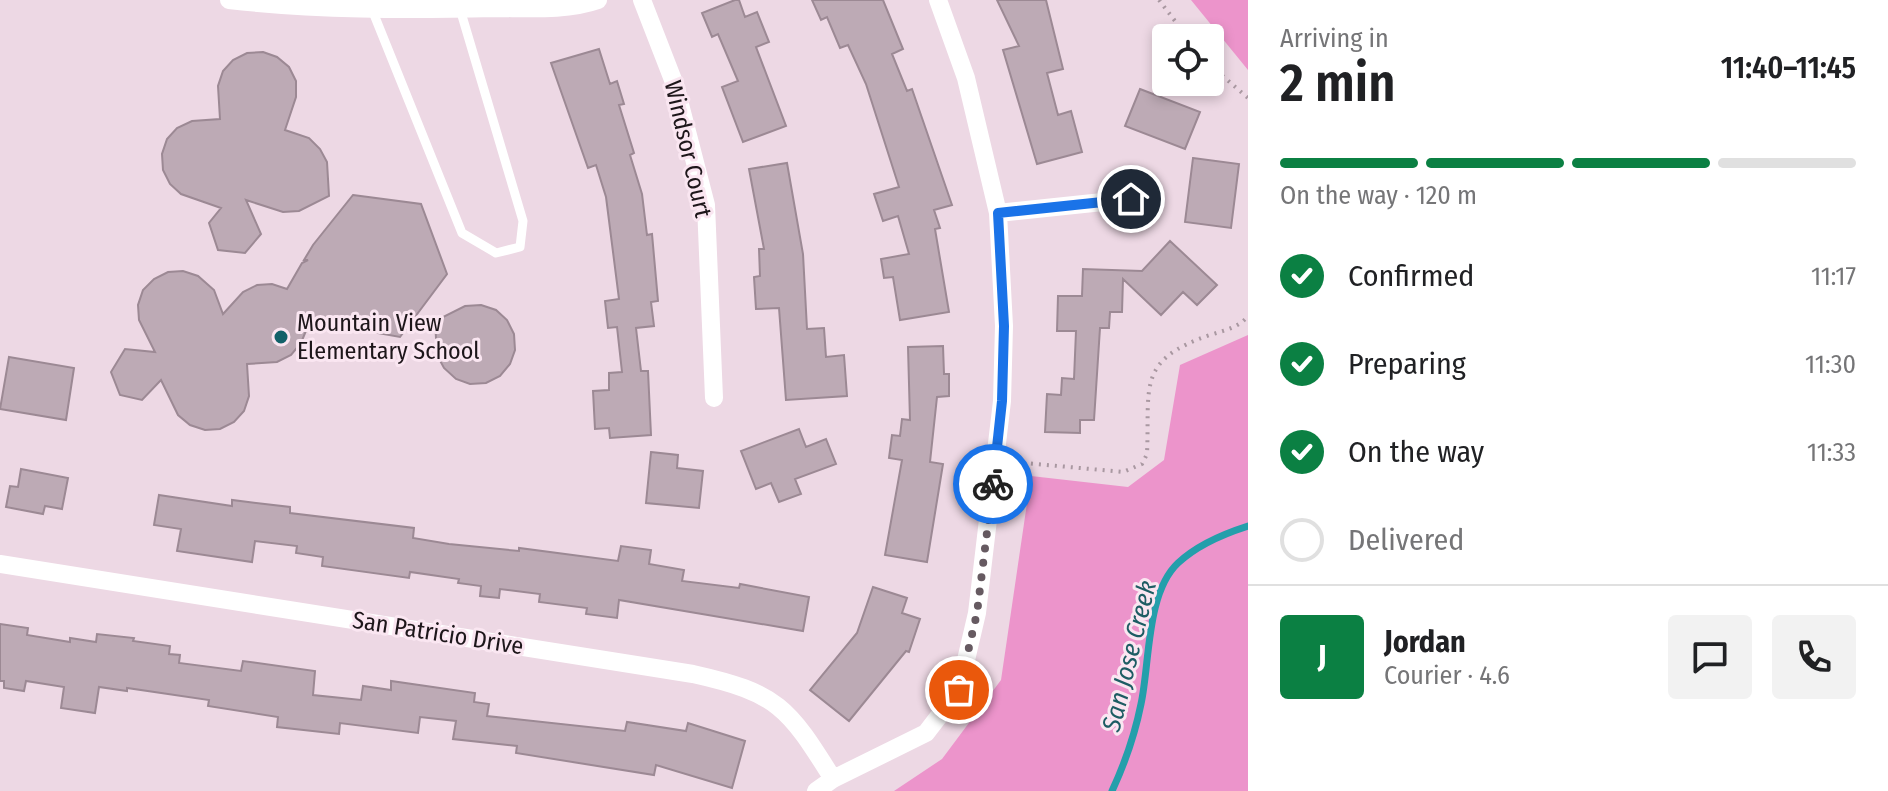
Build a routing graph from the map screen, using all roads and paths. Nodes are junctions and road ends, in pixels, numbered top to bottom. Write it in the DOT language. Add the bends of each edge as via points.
graph roads {
  1 [pos="229,0"];
  2 [pos="598,0"];
  3 [pos="642,0"];
  4 [pos="938,0"];
  5 [pos="1159,0"];
  6 [pos="371,7"];
  7 [pos="460,9"];
  8 [pos="1177,24"];
  9 [pos="1224,77"];
  10 [pos="1248,98"];
  11 [pos="1131,199"];
  12 [pos="998,213"];
  13 [pos="1248,316"];
  14 [pos="714,398"];
  15 [pos="995,460"];
  16 [pos="0,564"];
  17 [pos="833,779"];
  18 [pos="816,791"];
  1 -- 6 [label="street"];
  2 -- 7 [label="street" via="541,8"];
  3 -- 14 [label="street, Windsor Court" via="675,85 706,205"];
  4 -- 12 [label="street" via="966,78"];
  5 -- 8 [label="path"];
  6 -- 7 [label="street"];
  6 -- 7 [label="lane" via="462,233 496,253 520,247 523,221"];
  9 -- 10 [label="path"];
  11 -- 12 [label="street"];
  12 -- 15 [label="street" via="1004,326"];
  13 -- 15 [label="path" via="1240,325 1164,356 1151,377 1142,464 1123,472"];
  15 -- 17 [label="street" via="977,613 959,690 926,733"];
  16 -- 17 [label="street, San Patricio Drive" via="738,684 773,700 802,729"];
  17 -- 18 [label="street"];
}
